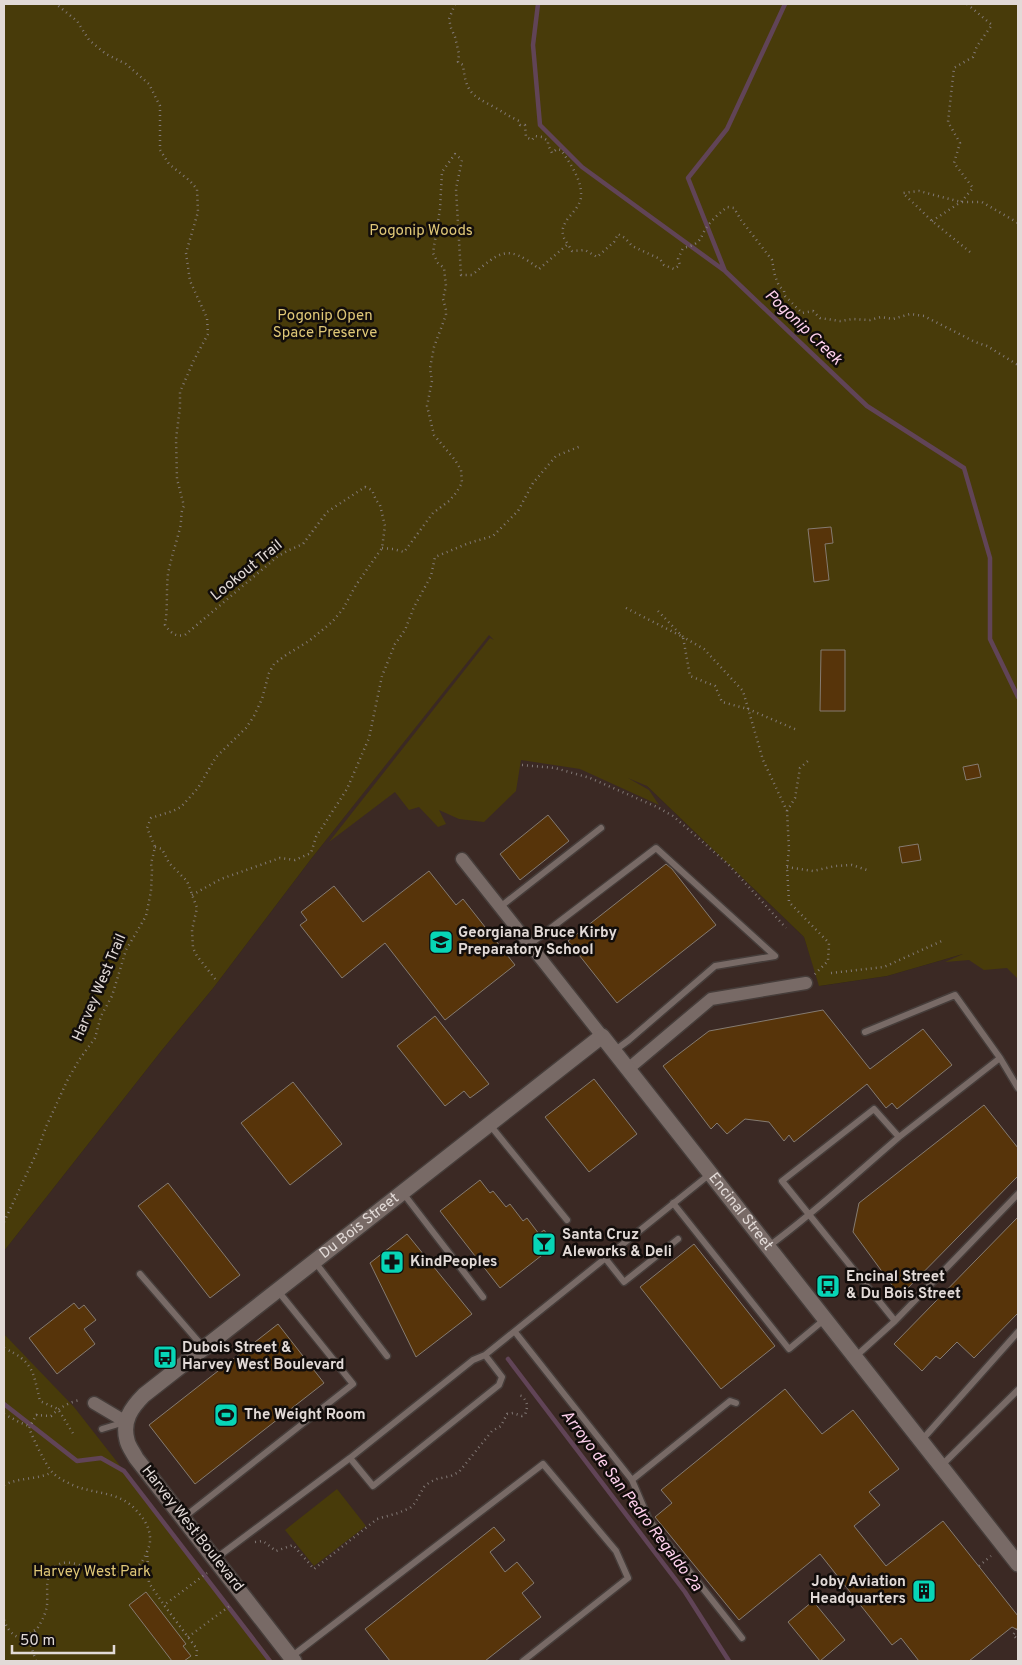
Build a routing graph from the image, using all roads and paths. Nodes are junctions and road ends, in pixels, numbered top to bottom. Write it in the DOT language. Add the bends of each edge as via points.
graph roads {
  1 [pos="56,4"];
  2 [pos="455,4"];
  3 [pos="967,4"];
  4 [pos="961,202"];
  5 [pos="932,221"];
  6 [pos="1018,224"];
  7 [pos="568,244"];
  8 [pos="970,252"];
  9 [pos="1018,365"];
  10 [pos="581,446"];
  11 [pos="382,548"];
  12 [pos="626,608"];
  13 [pos="658,611"];
  14 [pos="682,637"];
  15 [pos="748,709"];
  16 [pos="797,730"];
  17 [pos="809,760"];
  18 [pos="522,765"];
  19 [pos="787,811"];
  20 [pos="601,828"];
  21 [pos="155,847"];
  22 [pos="462,859"];
  23 [pos="787,867"];
  24 [pos="870,871"];
  25 [pos="192,895"];
  26 [pos="500,907"];
  27 [pos="786,928"];
  28 [pos="944,940"];
  29 [pos="530,944"];
  30 [pos="831,973"];
  31 [pos="216,980"];
  32 [pos="806,983"];
  33 [pos="865,1032"];
  34 [pos="602,1036"];
  35 [pos="613,1051"];
  36 [pos="1000,1058"];
  37 [pos="628,1069"];
  38 [pos="1018,1088"];
  39 [pos="489,1124"];
  40 [pos="899,1138"];
  41 [pos="710,1174"];
  42 [pos="402,1192"];
  43 [pos="1018,1194"];
  44 [pos="673,1203"];
  45 [pos="808,1214"];
  46 [pos="567,1220"];
  47 [pos="4,1222"];
  48 [pos="678,1239"];
  49 [pos="768,1247"];
  50 [pos="605,1258"];
  51 [pos="314,1261"];
  52 [pos="140,1274"];
  53 [pos="278,1290"];
  54 [pos="484,1297"];
  55 [pos="825,1319"];
  56 [pos="895,1321"];
  57 [pos="515,1332"];
  58 [pos="1018,1332"];
  59 [pos="4,1348"];
  60 [pos="204,1348"];
  61 [pos="485,1355"];
  62 [pos="387,1356"];
  63 [pos="855,1357"];
  64 [pos="1018,1390"];
  65 [pos="518,1395"];
  66 [pos="80,1400"];
  67 [pos="94,1403"];
  68 [pos="736,1403"];
  69 [pos="58,1409"];
  70 [pos="4,1414"];
  71 [pos="37,1414"];
  72 [pos="126,1422"];
  73 [pos="102,1429"];
  74 [pos="74,1435"];
  75 [pos="921,1441"];
  76 [pos="350,1458"];
  77 [pos="941,1466"];
  78 [pos="52,1472"];
  79 [pos="632,1480"];
  80 [pos="4,1485"];
  81 [pos="183,1518"];
  82 [pos="252,1544"];
  83 [pos="147,1551"];
  84 [pos="991,1556"];
  85 [pos="215,1559"];
  86 [pos="1018,1564"];
  87 [pos="979,1566"];
  88 [pos="207,1573"];
  89 [pos="164,1605"];
  90 [pos="231,1605"];
  91 [pos="4,1620"];
  92 [pos="37,1629"];
  93 [pos="1017,1629"];
  94 [pos="188,1637"];
  95 [pos="742,1638"];
  96 [pos="19,1639"];
  97 [pos="29,1640"];
  98 [pos="1018,1640"];
  99 [pos="292,1659"];
  100 [pos="36,1661"];
  101 [pos="196,1661"];
  102 [pos="523,1661"];
  1 -- 11 [label="path, Lookout Trail" via="77,21 89,40 126,64 149,84 160,106 160,150 169,164 197,189 198,212 186,253 190,281 207,318 208,334 180,392 177,478 184,506 168,572 165,625 179,636 196,628 277,557 303,544 327,512 365,487 372,490 382,514 385,526"];
  2 -- 7 [label="path" via="449,19 459,54 458,62 463,65 470,90 476,97 524,125 526,137 532,140 535,136 542,137 548,141 552,153 561,150 578,178 581,196 578,206 562,228"];
  3 -- 4 [label="path" via="992,25 976,46 973,57 954,68 948,122 960,143 954,163 973,188"];
  4 -- 5 [label="path"];
  4 -- 5 [label="path" via="919,191 903,193"];
  4 -- 6 [label="path" via="982,202"];
  5 -- 8 [label="path"];
  7 -- 9 [label="path" via="572,251 585,250 597,257 618,234 632,246 674,269 680,265 678,259 683,248 694,246 702,239 708,225 727,206 734,208 772,260 779,286 802,313 813,311 820,318 840,321 893,319 910,314 924,316 987,346"];
  7 -- 11 [label="path" via="539,269 525,258 509,252 494,256 472,275 461,275 456,190 462,160 455,154 442,172 433,253 444,268 446,315 434,347 428,406 434,435 461,470 462,483 449,501 433,513 404,552"];
  10 -- 25 [label="path" via="556,456 533,483 518,511 494,536 435,557 431,576 382,676 369,738 347,789 316,837 311,853 295,860 280,858 221,879"];
  11 -- 21 [label="path, Harvey West Trail" via="332,622 274,664 254,716 216,756 198,788 181,807 151,818 147,828"];
  12 -- 14 [label="path"];
  13 -- 14 [label="path"];
  14 -- 15 [label="path" via="704,649 744,691"];
  14 -- 15 [label="path" via="690,676 716,686 722,702"];
  15 -- 16 [label="path"];
  15 -- 19 [label="path" via="763,760"];
  17 -- 19 [label="path" via="800,768 795,798"];
  18 -- 27 [label="path" via="555,768 590,778 673,816 728,864"];
  19 -- 23 [label="path"];
  20 -- 26 [label="lane"];
  21 -- 25 [label="path" via="162,849 169,863 187,881"];
  21 -- 47 [label="path, Harvey West Trail" via="146,916 126,950 95,1038 67,1081"];
  22 -- 26 [label="street, Encinal Street"];
  23 -- 24 [label="path" via="813,872 852,865"];
  23 -- 32 [label="path" via="789,902 828,942 828,961"];
  25 -- 31 [label="path" via="197,908 193,920 193,948"];
  26 -- 29 [label="street, Encinal Street"];
  28 -- 30 [label="path" via="884,967"];
  29 -- 34 [label="street, Encinal Street"];
  29 -- 35 [label="lane" via="656,848 775,956 715,966"];
  32 -- 37 [label="street" via="711,999"];
  33 -- 36 [label="lane" via="955,995"];
  34 -- 35 [label="street, Encinal Street"];
  34 -- 39 [label="street, Du Bois Street"];
  35 -- 37 [label="street, Encinal Street"];
  36 -- 38 [label="lane"];
  36 -- 40 [label="lane"];
  37 -- 41 [label="street, Encinal Street"];
  39 -- 42 [label="street, Du Bois Street"];
  39 -- 46 [label="lane"];
  40 -- 45 [label="lane"];
  40 -- 45 [label="lane" via="874,1109 782,1181"];
  41 -- 44 [label="lane"];
  41 -- 49 [label="street, Encinal Street"];
  42 -- 51 [label="street, Du Bois Street"];
  42 -- 54 [label="lane"];
  43 -- 56 [label="lane"];
  44 -- 50 [label="lane"];
  44 -- 55 [label="lane" via="789,1349"];
  45 -- 49 [label="lane"];
  45 -- 56 [label="lane"];
  48 -- 50 [label="lane" via="624,1282"];
  49 -- 55 [label="street, Encinal Street"];
  50 -- 57 [label="lane"];
  51 -- 53 [label="street, Du Bois Street"];
  51 -- 62 [label="lane"];
  52 -- 60 [label="lane"];
  53 -- 60 [label="street, Du Bois Street"];
  53 -- 81 [label="lane" via="353,1384"];
  55 -- 63 [label="street, Encinal Street"];
  56 -- 63 [label="lane"];
  57 -- 61 [label="lane"];
  57 -- 79 [label="lane"];
  58 -- 75 [label="lane"];
  59 -- 69 [label="path" via="31,1367 40,1401"];
  60 -- 72 [label="street, Du Bois Street" via="144,1395 132,1407"];
  61 -- 76 [label="lane" via="473,1360"];
  61 -- 76 [label="lane" via="502,1377 499,1385 373,1486"];
  63 -- 75 [label="street, Encinal Street"];
  64 -- 77 [label="lane"];
  65 -- 82 [label="path" via="527,1401 525,1415 507,1414 501,1426 492,1431 459,1472 430,1482 410,1508 377,1519 314,1569 293,1546 276,1551 263,1541"];
  66 -- 69 [label="path"];
  67 -- 72 [label="street"];
  68 -- 79 [label="lane" via="730,1401"];
  69 -- 71 [label="path" via="52,1416"];
  69 -- 74 [label="path"];
  70 -- 71 [label="path" via="29,1426"];
  71 -- 78 [label="path" via="29,1428"];
  72 -- 73 [label="lane"];
  72 -- 81 [label="street, Harvey West Boulevard" via="127,1441 136,1458"];
  75 -- 77 [label="street, Encinal Street"];
  76 -- 85 [label="lane"];
  77 -- 86 [label="street, Encinal Street"];
  78 -- 80 [label="path"];
  78 -- 83 [label="path" via="80,1488 113,1495 129,1503 148,1526"];
  79 -- 95 [label="lane" via="649,1520"];
  81 -- 85 [label="street, Harvey West Boulevard"];
  83 -- 89 [label="path" via="149,1582"];
  83 -- 92 [label="path" via="142,1563 121,1574 106,1575 70,1562 55,1566 47,1586 47,1609"];
  84 -- 87 [label="path"];
  85 -- 99 [label="street, Harvey West Boulevard"];
  88 -- 89 [label="path"];
  89 -- 94 [label="path"];
  90 -- 94 [label="path"];
  91 -- 96 [label="path" via="9,1631"];
  92 -- 96 [label="path"];
  92 -- 97 [label="path"];
  93 -- 98 [label="path" via="1013,1635"];
  94 -- 101 [label="path" via="197,1649"];
  96 -- 97 [label="path"];
  97 -- 100 [label="path"];
  99 -- 102 [label="lane" via="543,1464 616,1551 628,1578"];
}
